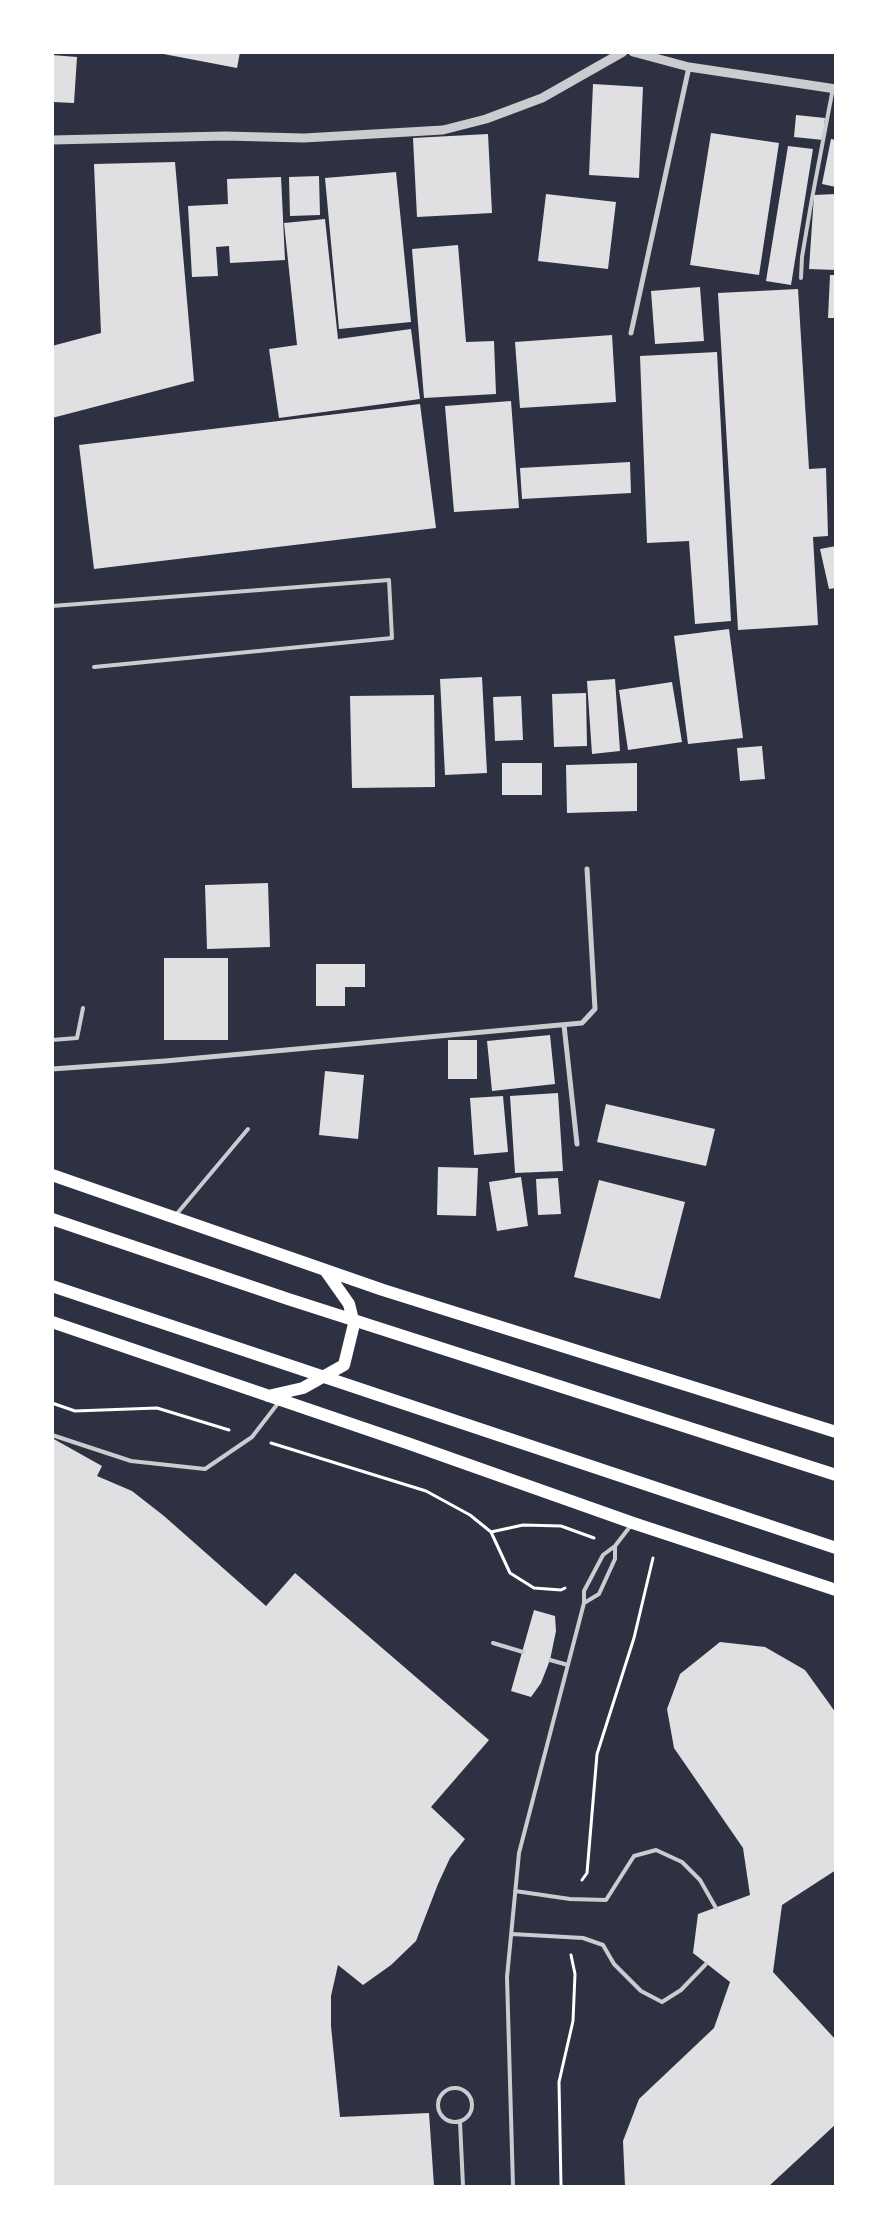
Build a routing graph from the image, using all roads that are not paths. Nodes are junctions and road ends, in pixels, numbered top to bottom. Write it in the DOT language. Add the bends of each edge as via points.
graph roads {
  1 [pos="623,52"];
  2 [pos="633,52"];
  3 [pos="689,67"];
  4 [pos="834,88"];
  5 [pos="52,140"];
  6 [pos="801,278"];
  7 [pos="631,333"];
  8 [pos="52,606"];
  9 [pos="94,668"];
  10 [pos="587,869"];
  11 [pos="83,1008"];
  12 [pos="564,1025"];
  13 [pos="52,1040"];
  14 [pos="52,1069"];
  15 [pos="248,1129"];
  16 [pos="577,1144"];
  17 [pos="52,1175"];
  18 [pos="174,1217"];
  19 [pos="52,1219"];
  20 [pos="325,1270"];
  21 [pos="52,1286"];
  22 [pos="52,1322"];
  23 [pos="266,1396"];
  24 [pos="280,1401"];
  25 [pos="836,1432"];
  26 [pos="52,1435"];
  27 [pos="836,1475"];
  28 [pos="633,1523"];
  29 [pos="615,1546"];
  30 [pos="836,1548"];
  31 [pos="836,1590"];
  32 [pos="584,1603"];
  33 [pos="493,1643"];
  34 [pos="523,1652"];
  35 [pos="550,1660"];
  36 [pos="568,1665"];
  37 [pos="515,1891"];
  38 [pos="716,1908"];
  39 [pos="512,1934"];
  40 [pos="706,1964"];
  41 [pos="460,2122"];
  42 [pos="463,2186"];
  43 [pos="514,2186"];
  1 -- 5 [label="street" via="542,98 486,119 442,130 304,138 225,136"];
  2 -- 3 [label="street"];
  3 -- 4 [label="street"];
  3 -- 7 [label="street"];
  4 -- 6 [label="lane" via="805,239"];
  8 -- 9 [label="lane" via="389,580 392,638"];
  10 -- 12 [label="street" via="595,1010 582,1023"];
  11 -- 13 [label="lane" via="76,1038"];
  12 -- 14 [label="street"];
  12 -- 16 [label="street"];
  15 -- 18 [label="lane"];
  17 -- 18 [label="main road"];
  18 -- 20 [label="main road"];
  19 -- 27 [label="main road" via="297,1302"];
  20 -- 23 [label="main road" via="349,1304 354,1324 344,1365 304,1388"];
  20 -- 25 [label="main road"];
  21 -- 30 [label="main road"];
  22 -- 23 [label="main road"];
  23 -- 24 [label="main road"];
  24 -- 26 [label="lane" via="252,1437 205,1469 131,1461"];
  24 -- 28 [label="main road"];
  28 -- 29 [label="lane"];
  28 -- 31 [label="main road"];
  29 -- 32 [label="lane" via="603,1554 584,1591"];
  29 -- 32 [label="lane" via="615,1560 599,1594"];
  32 -- 36 [label="lane"];
  33 -- 34 [label="lane"];
  35 -- 36 [label="lane"];
  36 -- 37 [label="lane" via="519,1853"];
  37 -- 38 [label="lane" via="570,1899 606,1900 634,1856 656,1850 682,1862 700,1880"];
  37 -- 39 [label="lane"];
  39 -- 40 [label="lane" via="583,1938 603,1944 614,1964 641,1991 662,2002 681,1990"];
  39 -- 43 [label="lane" via="507,1976"];
  41 -- 41 [label="lane" via="471,2112 472,2102 461,2088 451,2087 442,2092 438,2101 439,2112 442,2117"];
  41 -- 42 [label="lane"];
}
